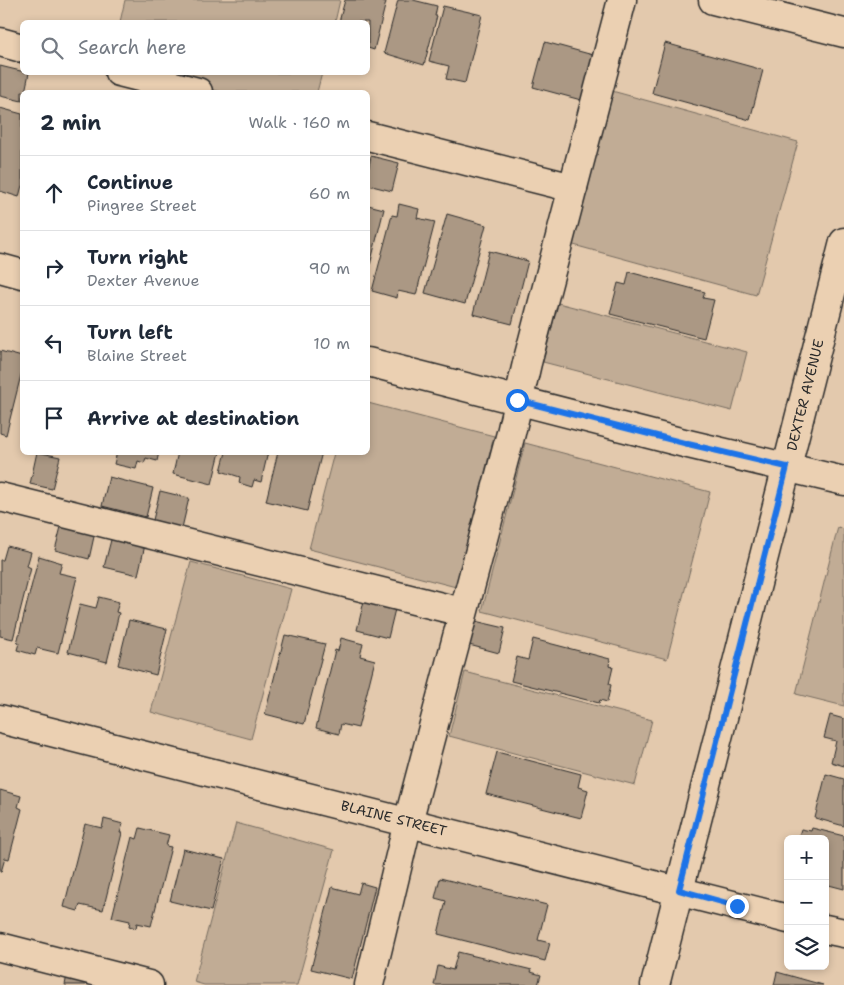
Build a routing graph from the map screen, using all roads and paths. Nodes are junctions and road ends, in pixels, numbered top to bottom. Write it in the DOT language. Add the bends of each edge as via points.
graph roads {
  1 [pos="622,0"];
  2 [pos="713,0"];
  3 [pos="844,33"];
  4 [pos="0,42"];
  5 [pos="20,47"];
  6 [pos="131,75"];
  7 [pos="190,90"];
  8 [pos="370,137"];
  9 [pos="573,188"];
  10 [pos="844,242"];
  11 [pos="0,268"];
  12 [pos="20,273"];
  13 [pos="370,363"];
  14 [pos="517,400"];
  15 [pos="787,467"];
  16 [pos="844,481"];
  17 [pos="0,497"];
  18 [pos="462,612"];
  19 [pos="0,719"];
  20 [pos="408,822"];
  21 [pos="679,890"];
  22 [pos="784,918"];
  23 [pos="829,929"];
  24 [pos="844,933"];
  25 [pos="0,947"];
  26 [pos="149,985"];
  27 [pos="369,985"];
  28 [pos="655,985"];
  1 -- 9 [label="street"];
  2 -- 3 [label="street"];
  4 -- 5 [label="street"];
  6 -- 7 [label="street"];
  8 -- 9 [label="street"];
  9 -- 14 [label="street"];
  10 -- 15 [label="street, DEXTER AVENUE"];
  11 -- 12 [label="street"];
  13 -- 14 [label="street"];
  14 -- 15 [label="street"];
  14 -- 18 [label="street"];
  15 -- 16 [label="street"];
  15 -- 21 [label="street, DEXTER AVENUE"];
  17 -- 18 [label="street"];
  18 -- 20 [label="street"];
  19 -- 20 [label="street, BLAINE STREET"];
  20 -- 21 [label="street, BLAINE STREET"];
  20 -- 27 [label="street"];
  21 -- 22 [label="street, BLAINE STREET"];
  21 -- 28 [label="street, DEXTER AVENUE"];
  23 -- 24 [label="street"];
  25 -- 26 [label="street"];
}
